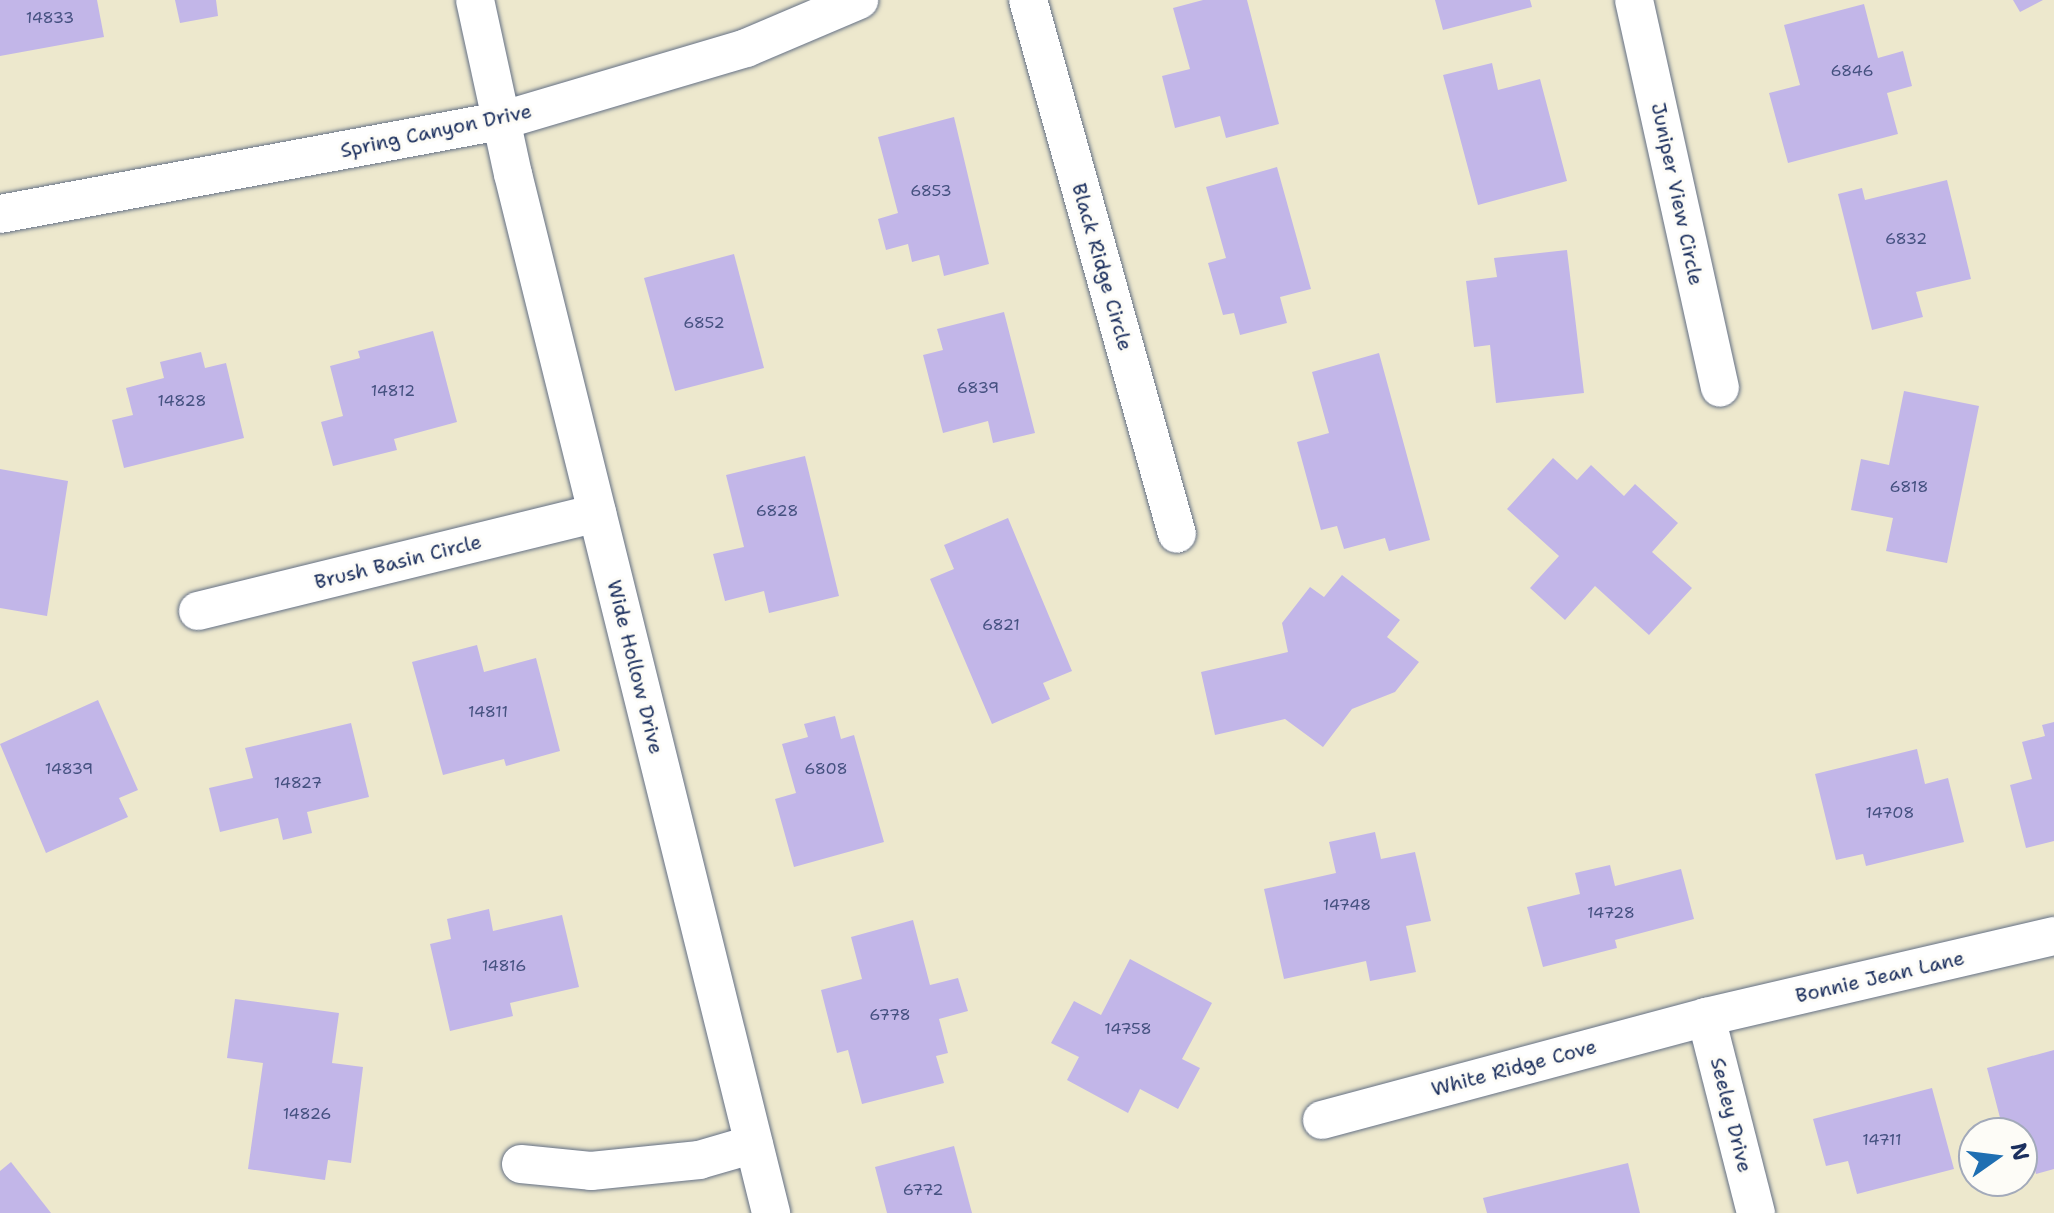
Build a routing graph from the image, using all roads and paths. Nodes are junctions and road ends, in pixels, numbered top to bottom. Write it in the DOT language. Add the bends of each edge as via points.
graph roads {
  1 [pos="475,0"];
  2 [pos="859,0"];
  3 [pos="1028,0"];
  4 [pos="1634,0"];
  5 [pos="500,121"];
  6 [pos="0,214"];
  7 [pos="1720,388"];
  8 [pos="597,513"];
  9 [pos="1177,534"];
  10 [pos="198,611"];
  11 [pos="2054,936"];
  12 [pos="1706,1017"];
  13 [pos="1322,1120"];
  14 [pos="754,1144"];
  15 [pos="521,1164"];
  16 [pos="771,1213"];
  17 [pos="1756,1213"];
  1 -- 5 [label="street, Wide Hollow Drive"];
  2 -- 5 [label="street, Spring Canyon Drive" via="746,48"];
  3 -- 9 [label="street, Black Ridge Circle"];
  4 -- 7 [label="street, Juniper View Circle"];
  5 -- 6 [label="street, Spring Canyon Drive"];
  5 -- 8 [label="street, Wide Hollow Drive"];
  8 -- 10 [label="street, Brush Basin Circle"];
  8 -- 14 [label="street, Wide Hollow Drive"];
  11 -- 12 [label="street, Bonnie Jean Lane"];
  12 -- 13 [label="street, White Ridge Cove"];
  12 -- 17 [label="street, Seeley Drive"];
  14 -- 15 [label="street" via="699,1160 591,1171"];
  14 -- 16 [label="street, Wide Hollow Drive"];
}
